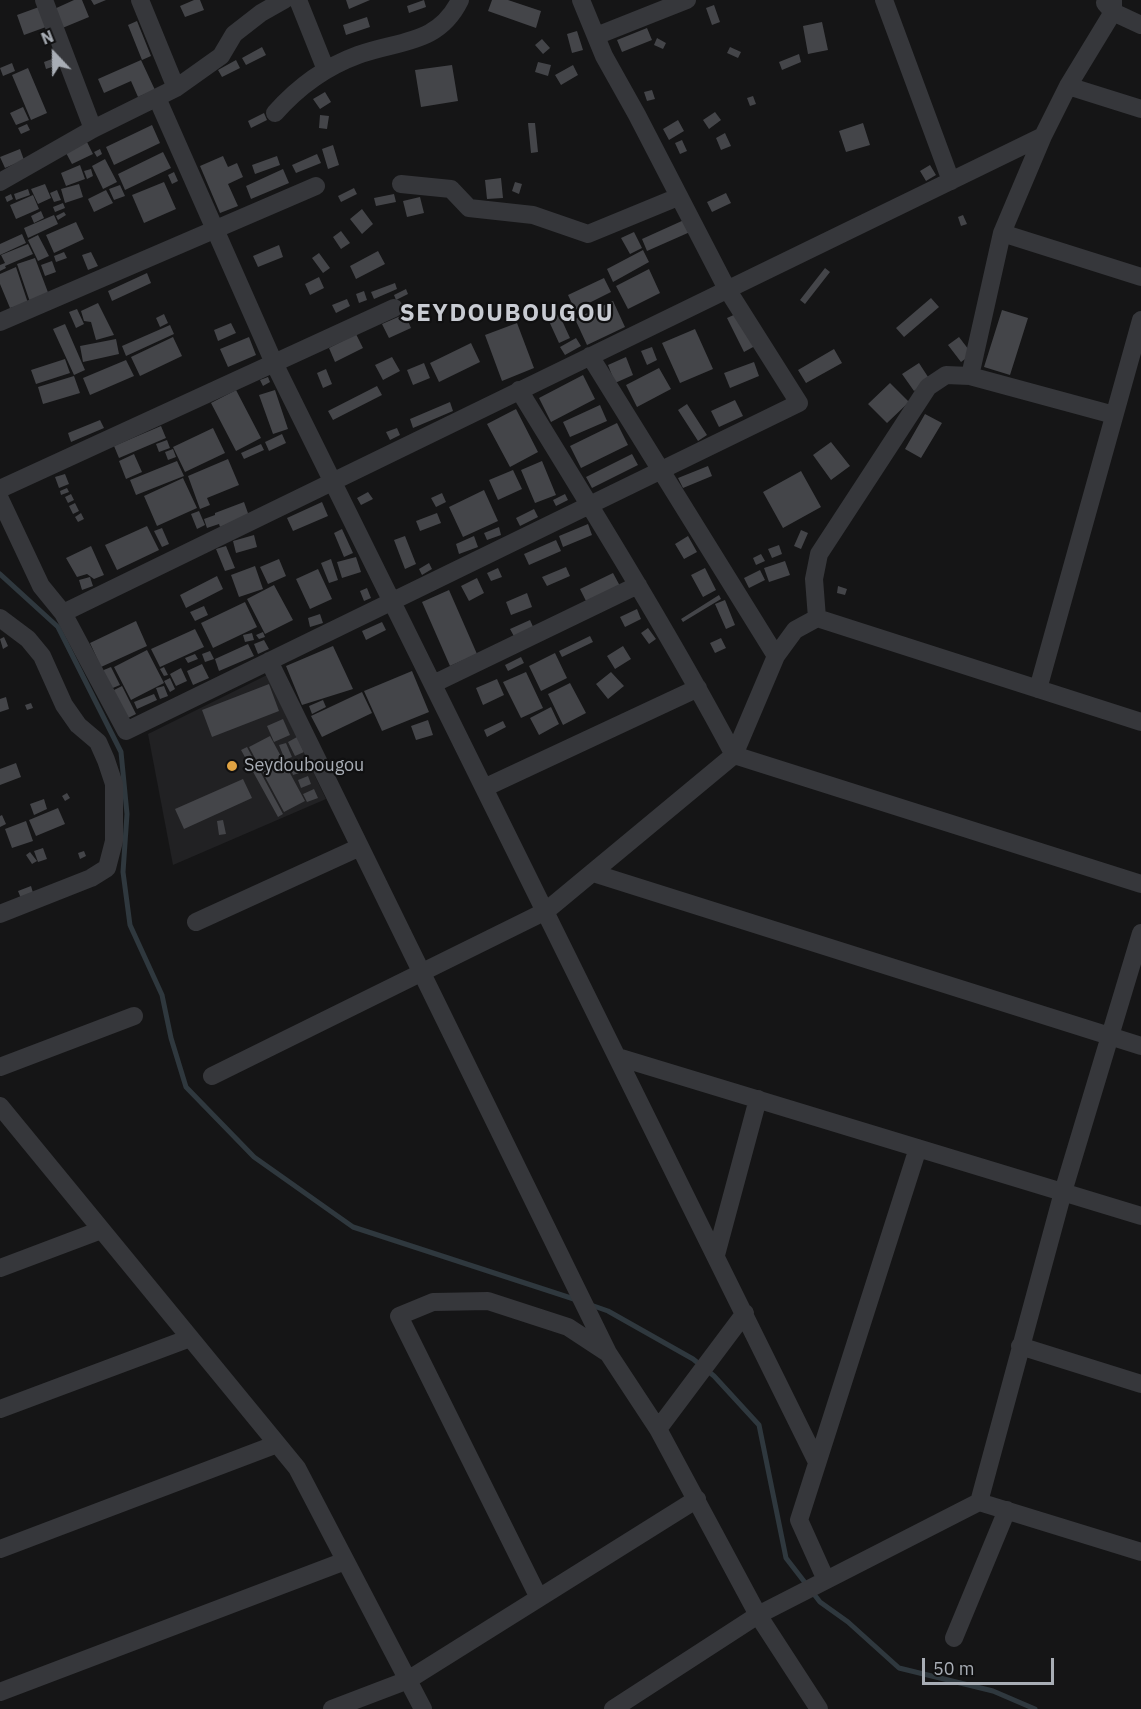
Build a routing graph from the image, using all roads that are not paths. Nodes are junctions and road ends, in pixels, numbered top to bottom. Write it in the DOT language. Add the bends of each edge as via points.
graph roads {
  1 [pos="44,0"];
  2 [pos="140,0"];
  3 [pos="284,0"];
  4 [pos="298,0"];
  5 [pos="460,0"];
  6 [pos="581,0"];
  7 [pos="687,0"];
  8 [pos="884,0"];
  9 [pos="1109,4"];
  10 [pos="1141,25"];
  11 [pos="596,36"];
  12 [pos="326,70"];
  13 [pos="1068,86"];
  14 [pos="176,88"];
  15 [pos="157,98"];
  16 [pos="1141,109"];
  17 [pos="275,113"];
  18 [pos="93,129"];
  19 [pos="1043,136"];
  20 [pos="951,181"];
  21 [pos="0,182"];
  22 [pos="401,184"];
  23 [pos="316,186"];
  24 [pos="678,196"];
  25 [pos="215,230"];
  26 [pos="1002,233"];
  27 [pos="1141,276"];
  28 [pos="727,289"];
  29 [pos="394,308"];
  30 [pos="1141,320"];
  31 [pos="0,322"];
  32 [pos="590,356"];
  33 [pos="273,363"];
  34 [pos="970,376"];
  35 [pos="519,390"];
  36 [pos="1114,416"];
  37 [pos="660,471"];
  38 [pos="332,481"];
  39 [pos="0,489"];
  40 [pos="0,499"];
  41 [pos="590,506"];
  42 [pos="638,585"];
  43 [pos="392,602"];
  44 [pos="63,613"];
  45 [pos="0,618"];
  46 [pos="817,618"];
  47 [pos="776,656"];
  48 [pos="269,661"];
  49 [pos="433,684"];
  50 [pos="698,688"];
  51 [pos="1038,689"];
  52 [pos="1141,723"];
  53 [pos="734,755"];
  54 [pos="484,788"];
  55 [pos="360,847"];
  56 [pos="593,873"];
  57 [pos="1141,884"];
  58 [pos="546,912"];
  59 [pos="0,914"];
  60 [pos="196,922"];
  61 [pos="1141,933"];
  62 [pos="421,973"];
  63 [pos="134,1016"];
  64 [pos="1111,1037"];
  65 [pos="1141,1046"];
  66 [pos="618,1057"];
  67 [pos="0,1067"];
  68 [pos="212,1076"];
  69 [pos="758,1099"];
  70 [pos="0,1106"];
  71 [pos="918,1148"];
  72 [pos="1063,1192"];
  73 [pos="1141,1216"];
  74 [pos="101,1230"];
  75 [pos="716,1255"];
  76 [pos="0,1268"];
  77 [pos="745,1313"];
  78 [pos="190,1338"];
  79 [pos="1020,1346"];
  80 [pos="608,1353"];
  81 [pos="1141,1384"];
  82 [pos="0,1409"];
  83 [pos="658,1429"];
  84 [pos="277,1444"];
  85 [pos="817,1462"];
  86 [pos="697,1499"];
  87 [pos="979,1502"];
  88 [pos="1007,1510"];
  89 [pos="0,1549"];
  90 [pos="1141,1552"];
  91 [pos="345,1561"];
  92 [pos="826,1580"];
  93 [pos="539,1598"];
  94 [pos="758,1615"];
  95 [pos="954,1638"];
  96 [pos="408,1680"];
  97 [pos="0,1692"];
  98 [pos="332,1709"];
  99 [pos="423,1709"];
  100 [pos="613,1709"];
  101 [pos="819,1709"];
  1 -- 18 [label="street"];
  2 -- 14 [label="street"];
  3 -- 14 [label="street" via="234,34 221,56"];
  4 -- 12 [label="street"];
  5 -- 12 [label="street" via="440,28"];
  6 -- 11 [label="street"];
  7 -- 11 [label="street"];
  8 -- 20 [label="street"];
  9 -- 10 [label="street"];
  9 -- 13 [label="street"];
  11 -- 24 [label="street"];
  12 -- 17 [label="street" via="291,95"];
  13 -- 16 [label="street"];
  13 -- 19 [label="street"];
  14 -- 15 [label="street"];
  15 -- 18 [label="street"];
  15 -- 25 [label="street"];
  18 -- 21 [label="street"];
  19 -- 20 [label="street"];
  19 -- 26 [label="street"];
  20 -- 28 [label="street"];
  22 -- 24 [label="street" via="451,189 469,208 533,215 588,234"];
  23 -- 25 [label="street"];
  24 -- 28 [label="street"];
  25 -- 31 [label="street"];
  25 -- 33 [label="street"];
  26 -- 27 [label="street"];
  26 -- 34 [label="street"];
  28 -- 32 [label="street"];
  28 -- 37 [label="street" via="799,404"];
  29 -- 33 [label="street"];
  30 -- 36 [label="street"];
  32 -- 35 [label="street"];
  32 -- 37 [label="street"];
  33 -- 38 [label="street"];
  33 -- 39 [label="street"];
  34 -- 36 [label="street"];
  34 -- 46 [label="street" via="946,375 928,387 819,554 814,579"];
  35 -- 38 [label="street"];
  35 -- 41 [label="street"];
  36 -- 51 [label="street"];
  37 -- 41 [label="street"];
  37 -- 47 [label="street"];
  38 -- 43 [label="street"];
  38 -- 44 [label="street"];
  40 -- 44 [label="street" via="41,586"];
  41 -- 42 [label="street"];
  41 -- 43 [label="street"];
  42 -- 49 [label="street"];
  42 -- 50 [label="street"];
  43 -- 48 [label="street"];
  43 -- 49 [label="street"];
  44 -- 48 [label="street" via="126,731"];
  45 -- 59 [label="street" via="28,639 42,656 64,705 78,725 98,742 114,784 114,841 107,868"];
  46 -- 47 [label="street" via="795,630"];
  46 -- 51 [label="street"];
  47 -- 53 [label="street"];
  48 -- 55 [label="street"];
  49 -- 54 [label="street"];
  50 -- 53 [label="street"];
  50 -- 54 [label="street"];
  51 -- 52 [label="street"];
  53 -- 56 [label="street"];
  53 -- 57 [label="street"];
  54 -- 58 [label="street"];
  55 -- 60 [label="street"];
  55 -- 62 [label="street"];
  56 -- 58 [label="street"];
  56 -- 64 [label="street"];
  58 -- 62 [label="street"];
  58 -- 66 [label="street"];
  61 -- 64 [label="street"];
  62 -- 68 [label="street"];
  62 -- 80 [label="street"];
  63 -- 67 [label="street"];
  64 -- 65 [label="street"];
  64 -- 72 [label="street"];
  66 -- 69 [label="street"];
  66 -- 75 [label="street"];
  69 -- 71 [label="street"];
  69 -- 75 [label="street"];
  70 -- 74 [label="street"];
  71 -- 72 [label="street"];
  71 -- 85 [label="street"];
  72 -- 73 [label="street"];
  72 -- 79 [label="street"];
  74 -- 76 [label="street"];
  74 -- 78 [label="street"];
  75 -- 77 [label="street"];
  77 -- 83 [label="street"];
  77 -- 85 [label="street"];
  78 -- 82 [label="street"];
  78 -- 84 [label="street"];
  79 -- 81 [label="street"];
  79 -- 87 [label="street"];
  80 -- 83 [label="street"];
  80 -- 93 [label="street" via="568,1327 488,1301 433,1302 399,1316"];
  83 -- 86 [label="street"];
  84 -- 89 [label="street"];
  84 -- 91 [label="street" via="297,1468"];
  85 -- 92 [label="street" via="799,1520"];
  86 -- 93 [label="street"];
  86 -- 94 [label="street"];
  87 -- 88 [label="street"];
  87 -- 92 [label="street"];
  88 -- 90 [label="street"];
  88 -- 95 [label="street"];
  91 -- 96 [label="street"];
  91 -- 97 [label="street"];
  92 -- 94 [label="street"];
  93 -- 96 [label="street"];
  94 -- 100 [label="street"];
  94 -- 101 [label="street"];
  96 -- 98 [label="street"];
  96 -- 99 [label="street"];
}
